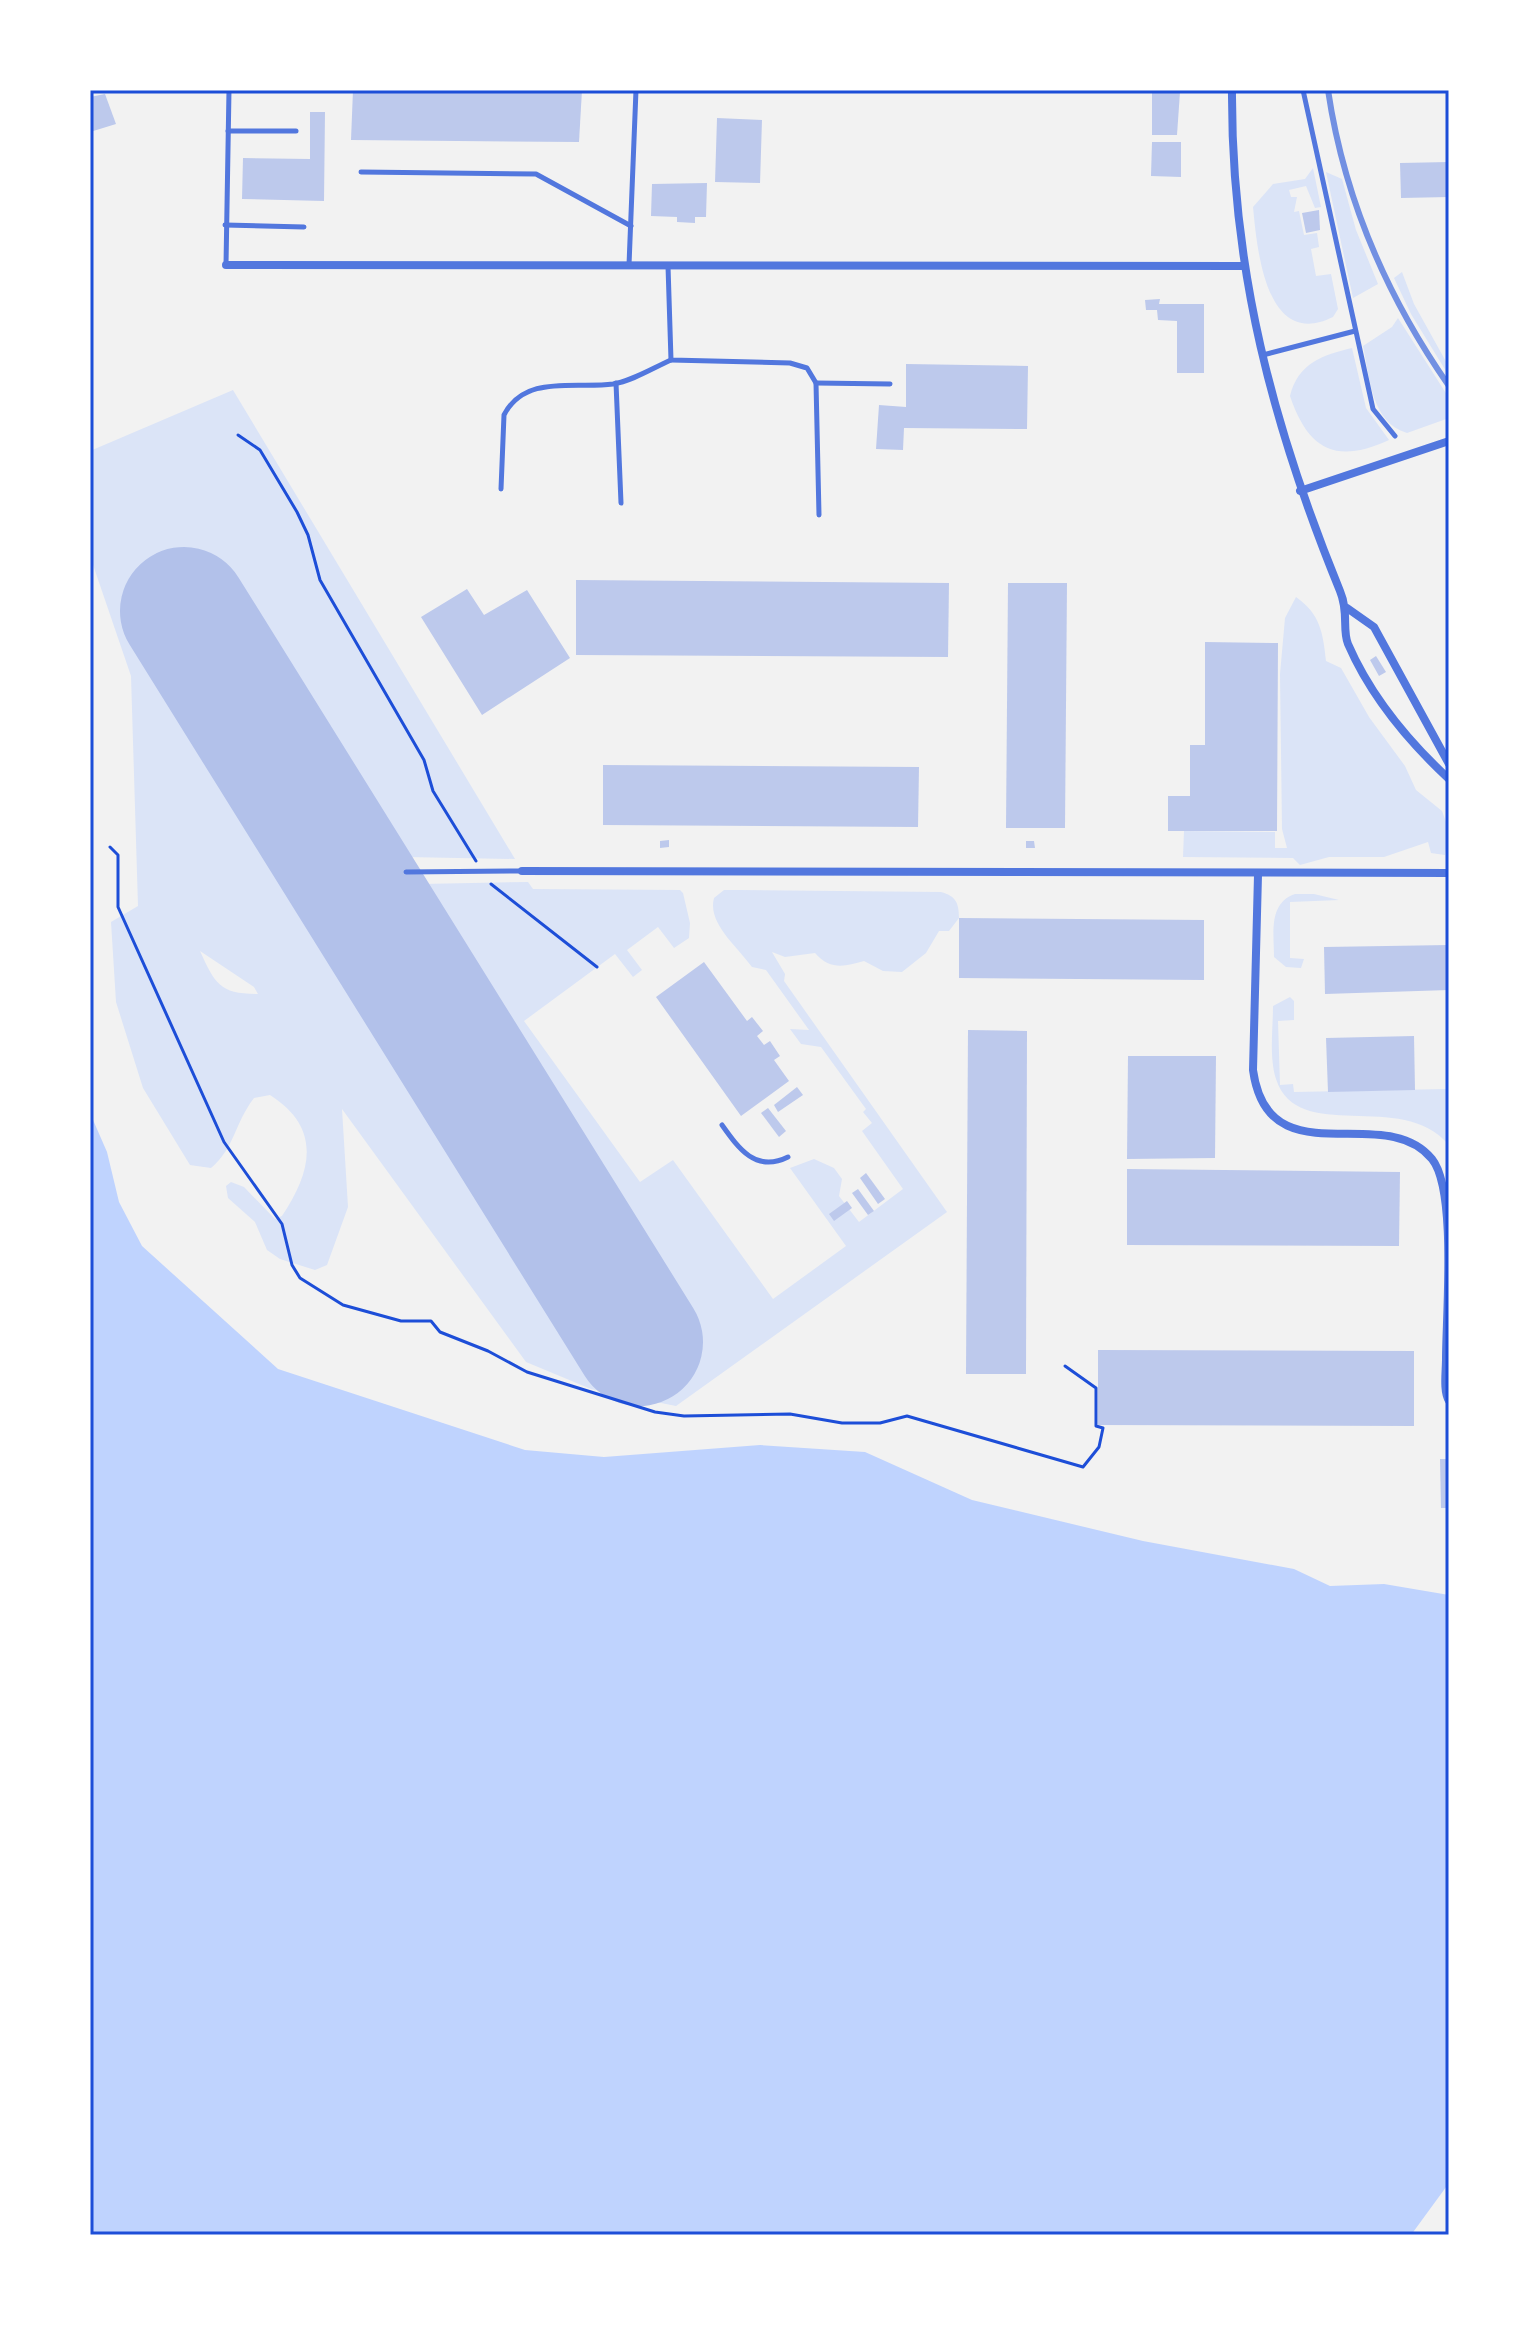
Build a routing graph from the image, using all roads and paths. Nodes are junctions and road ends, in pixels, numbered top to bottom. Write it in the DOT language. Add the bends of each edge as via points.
graph roads {
  1 [pos="229,90"];
  2 [pos="636,90"];
  3 [pos="1232,90"];
  4 [pos="1303,90"];
  5 [pos="228,131"];
  6 [pos="296,131"];
  7 [pos="361,172"];
  8 [pos="225,225"];
  9 [pos="631,226"];
  10 [pos="304,227"];
  11 [pos="226,265"];
  12 [pos="629,265"];
  13 [pos="668,265"];
  14 [pos="1243,266"];
  15 [pos="1355,331"];
  16 [pos="1260,355"];
  17 [pos="671,360"];
  18 [pos="616,383"];
  19 [pos="816,383"];
  20 [pos="890,384"];
  21 [pos="238,435"];
  22 [pos="1395,436"];
  23 [pos="1449,441"];
  24 [pos="501,489"];
  25 [pos="1300,491"];
  26 [pos="621,503"];
  27 [pos="819,515"];
  28 [pos="1347,608"];
  29 [pos="1449,764"];
  30 [pos="1449,779"];
  31 [pos="110,847"];
  32 [pos="483,871"];
  33 [pos="522,871"];
  34 [pos="406,872"];
  35 [pos="1449,873"];
  36 [pos="1258,875"];
  37 [pos="597,967"];
  38 [pos="722,1125"];
  39 [pos="788,1157"];
  40 [pos="1065,1366"];
  41 [pos="1449,1401"];
  1 -- 5 [label="lane"];
  2 -- 9 [label="lane"];
  3 -- 14 [label="street"];
  4 -- 15 [label="lane"];
  5 -- 6 [label="lane"];
  5 -- 8 [label="lane"];
  7 -- 9 [label="lane" via="536,174"];
  8 -- 10 [label="lane"];
  8 -- 11 [label="lane"];
  9 -- 12 [label="lane"];
  11 -- 12 [label="street"];
  12 -- 13 [label="street"];
  13 -- 14 [label="street"];
  13 -- 17 [label="lane"];
  14 -- 16 [label="street"];
  15 -- 16 [label="lane"];
  15 -- 22 [label="lane" via="1373,409"];
  16 -- 25 [label="street"];
  17 -- 18 [label="lane"];
  17 -- 19 [label="lane" via="790,363 807,368"];
  18 -- 24 [label="lane" via="526,391 510,404 504,415"];
  18 -- 26 [label="lane"];
  19 -- 20 [label="lane"];
  19 -- 27 [label="lane"];
  21 -- 32 [label="path" via="260,450 297,512 320,580 424,760 433,791"];
  23 -- 25 [label="street"];
  25 -- 28 [label="street"];
  28 -- 29 [label="street" via="1374,627"];
  28 -- 30 [label="street" via="1347,641 1382,703 1406,739"];
  31 -- 40 [label="path" via="118,855 118,907 224,1142 282,1224 300,1278 343,1305 401,1321 431,1321 440,1332 527,1372 655,1412 790,1414 842,1423 880,1423 907,1416 1083,1467 1099,1447 1103,1428 1096,1426 1096,1388"];
  32 -- 33 [label="lane"];
  32 -- 34 [label="lane"];
  32 -- 37 [label="path" via="492,886"];
  33 -- 36 [label="street"];
  35 -- 36 [label="street"];
  36 -- 41 [label="street" via="1253,1070 1259,1096 1273,1116 1294,1129 1395,1137 1416,1145 1434,1162 1446,1196"];
  38 -- 39 [label="lane" via="754,1160 766,1164"];
}
